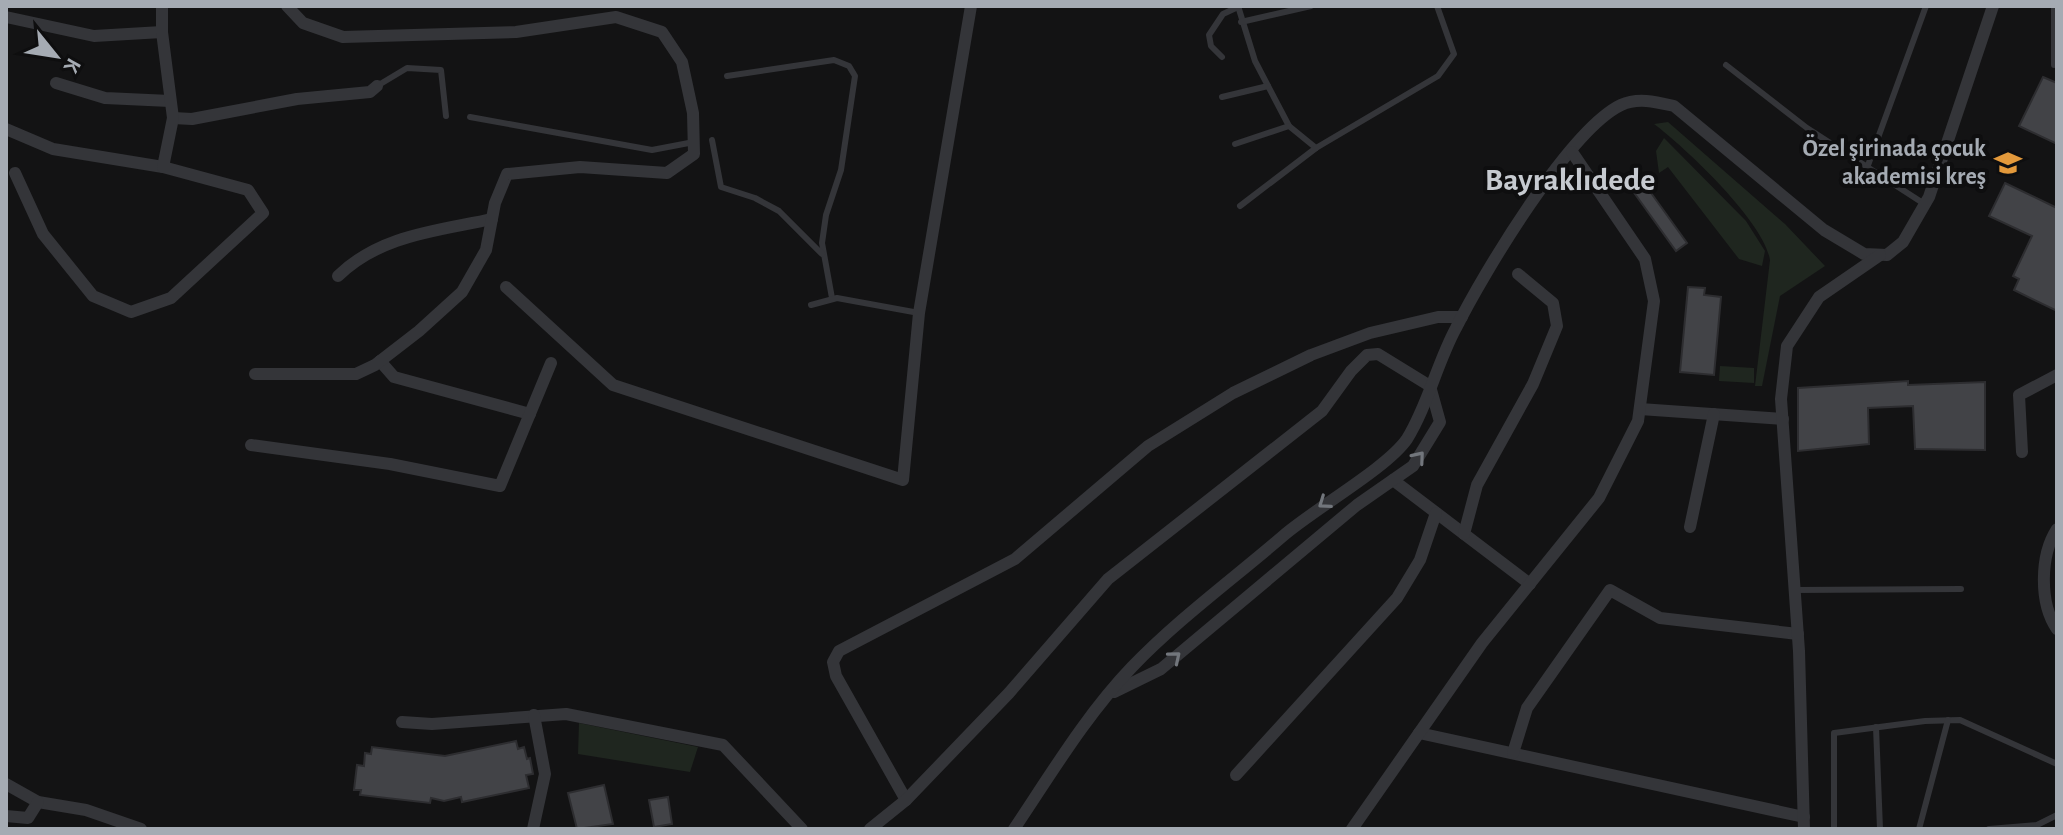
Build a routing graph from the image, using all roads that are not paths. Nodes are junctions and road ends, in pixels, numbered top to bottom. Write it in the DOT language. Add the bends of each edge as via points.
graph roads {
  1 [pos="162,6"];
  2 [pos="287,6"];
  3 [pos="971,6"];
  4 [pos="1238,6"];
  5 [pos="1311,6"];
  6 [pos="1437,6"];
  7 [pos="1926,6"];
  8 [pos="1993,6"];
  9 [pos="2054,6"];
  10 [pos="6,17"];
  11 [pos="1241,22"];
  12 [pos="162,32"];
  13 [pos="1222,57"];
  14 [pos="1726,65"];
  15 [pos="2054,65"];
  16 [pos="727,76"];
  17 [pos="56,83"];
  18 [pos="377,86"];
  19 [pos="1268,86"];
  20 [pos="1222,97"];
  21 [pos="170,101"];
  22 [pos="446,116"];
  23 [pos="470,117"];
  24 [pos="173,118"];
  25 [pos="1289,126"];
  26 [pos="6,129"];
  27 [pos="712,140"];
  28 [pos="694,142"];
  29 [pos="1235,144"];
  30 [pos="1316,148"];
  31 [pos="1572,152"];
  32 [pos="163,167"];
  33 [pos="1867,168"];
  34 [pos="15,173"];
  35 [pos="1926,205"];
  36 [pos="1240,206"];
  37 [pos="492,219"];
  38 [pos="1880,255"];
  39 [pos="824,256"];
  40 [pos="1518,274"];
  41 [pos="338,276"];
  42 [pos="506,287"];
  43 [pos="832,298"];
  44 [pos="811,305"];
  45 [pos="919,313"];
  46 [pos="1462,317"];
  47 [pos="380,361"];
  48 [pos="551,363"];
  49 [pos="255,374"];
  50 [pos="2057,375"];
  51 [pos="1430,386"];
  52 [pos="1640,409"];
  53 [pos="530,414"];
  54 [pos="1714,414"];
  55 [pos="1783,419"];
  56 [pos="251,445"];
  57 [pos="2022,452"];
  58 [pos="1393,480"];
  59 [pos="1436,513"];
  60 [pos="1690,527"];
  61 [pos="2057,529"];
  62 [pos="1464,534"];
  63 [pos="1530,584"];
  64 [pos="1961,589"];
  65 [pos="1795,590"];
  66 [pos="2057,629"];
  67 [pos="1798,634"];
  68 [pos="1108,695"];
  69 [pos="534,715"];
  70 [pos="1948,720"];
  71 [pos="402,722"];
  72 [pos="1876,727"];
  73 [pos="1419,733"];
  74 [pos="1513,753"];
  75 [pos="2057,764"];
  76 [pos="1236,775"];
  77 [pos="6,784"];
  78 [pos="6,792"];
  79 [pos="32,798"];
  80 [pos="906,800"];
  81 [pos="2057,815"];
  82 [pos="6,816"];
  83 [pos="1804,823"];
  84 [pos="141,829"];
  85 [pos="533,829"];
  86 [pos="802,829"];
  87 [pos="870,829"];
  88 [pos="1014,829"];
  89 [pos="1352,829"];
  90 [pos="1834,829"];
  91 [pos="1880,829"];
  92 [pos="1919,829"];
  93 [pos="1989,829"];
  1 -- 12 [label="street"];
  2 -- 28 [label="street" via="303,23 343,37 516,32 616,17 662,32 682,62"];
  3 -- 45 [label="street"];
  4 -- 11 [label="lane"];
  4 -- 13 [label="lane" via="1223,14 1209,35"];
  5 -- 11 [label="lane"];
  6 -- 30 [label="lane" via="1454,54 1438,76"];
  7 -- 33 [label="lane"];
  8 -- 35 [label="street"];
  9 -- 15 [label="lane"];
  10 -- 12 [label="street" via="94,36"];
  11 -- 19 [label="lane"];
  12 -- 21 [label="street"];
  14 -- 33 [label="lane"];
  16 -- 39 [label="lane" via="834,60 849,66 855,76 841,170 826,215"];
  17 -- 21 [label="street" via="105,98"];
  18 -- 22 [label="lane" via="407,68 441,70"];
  18 -- 24 [label="street" via="370,92"];
  19 -- 20 [label="lane"];
  19 -- 25 [label="lane"];
  21 -- 24 [label="street"];
  23 -- 28 [label="lane" via="652,150"];
  24 -- 32 [label="street"];
  25 -- 29 [label="lane"];
  25 -- 30 [label="lane"];
  26 -- 32 [label="street" via="53,149"];
  27 -- 39 [label="lane" via="721,187 779,211"];
  28 -- 37 [label="street" via="694,154 667,173 580,167 507,174"];
  30 -- 36 [label="lane"];
  31 -- 38 [label="street" via="1592,127 1621,105 1651,100 1674,106 1824,230 1864,254"];
  31 -- 46 [label="street"];
  31 -- 52 [label="street" via="1645,259 1654,301"];
  32 -- 34 [label="street" via="248,190 263,213 171,298 131,312 93,296 43,234"];
  33 -- 35 [label="lane"];
  35 -- 38 [label="street" via="1903,242"];
  37 -- 41 [label="street" via="376,246"];
  37 -- 47 [label="street" via="486,250 462,292"];
  38 -- 55 [label="street" via="1819,297 1787,346"];
  39 -- 43 [label="lane"];
  40 -- 62 [label="street" via="1553,303 1557,326 1533,384 1477,485"];
  42 -- 45 [label="street" via="613,385 903,480"];
  43 -- 44 [label="lane"];
  43 -- 45 [label="lane"];
  46 -- 51 [label="street"];
  46 -- 80 [label="street" via="1438,317 1370,333 1233,393 1148,446 1015,559 839,651 833,662 836,676"];
  47 -- 49 [label="street" via="356,374"];
  47 -- 53 [label="street" via="394,377"];
  48 -- 53 [label="street"];
  50 -- 57 [label="street" via="2019,395"];
  58 -- 51 [label="street, one-way" via="1413,466 1440,422"];
  51 -- 68 [label="street, one-way" via="1406,440 1395,451 1308,514 1133,666"];
  51 -- 80 [label="street" via="1378,354 1367,355 1322,411 1108,579"];
  52 -- 54 [label="street"];
  52 -- 63 [label="street" via="1599,498"];
  53 -- 56 [label="street" via="500,486"];
  54 -- 55 [label="street"];
  54 -- 60 [label="street"];
  55 -- 65 [label="street"];
  58 -- 59 [label="street"];
  68 -- 58 [label="street, one-way" via="1161,669"];
  59 -- 62 [label="street"];
  59 -- 76 [label="street" via="1420,560 1397,598"];
  61 -- 66 [label="street" via="2047,549 2045,582 2048,616"];
  62 -- 63 [label="street"];
  63 -- 73 [label="street"];
  64 -- 65 [label="lane"];
  65 -- 67 [label="street"];
  67 -- 74 [label="street" via="1660,618 1610,590 1527,708"];
  67 -- 83 [label="street"];
  68 -- 88 [label="street"];
  69 -- 71 [label="street"];
  69 -- 85 [label="street" via="545,774"];
  69 -- 86 [label="street" via="566,714 723,745"];
  70 -- 72 [label="lane"];
  70 -- 75 [label="lane" via="1974,723"];
  70 -- 92 [label="lane"];
  72 -- 90 [label="lane" via="1834,733"];
  72 -- 91 [label="lane"];
  73 -- 74 [label="street"];
  73 -- 89 [label="street"];
  74 -- 83 [label="street"];
  77 -- 79 [label="street"];
  78 -- 79 [label="street"];
  79 -- 82 [label="street" via="28,818"];
  79 -- 84 [label="street"];
  80 -- 87 [label="street"];
  81 -- 93 [label="lane" via="2037,825"];
}
